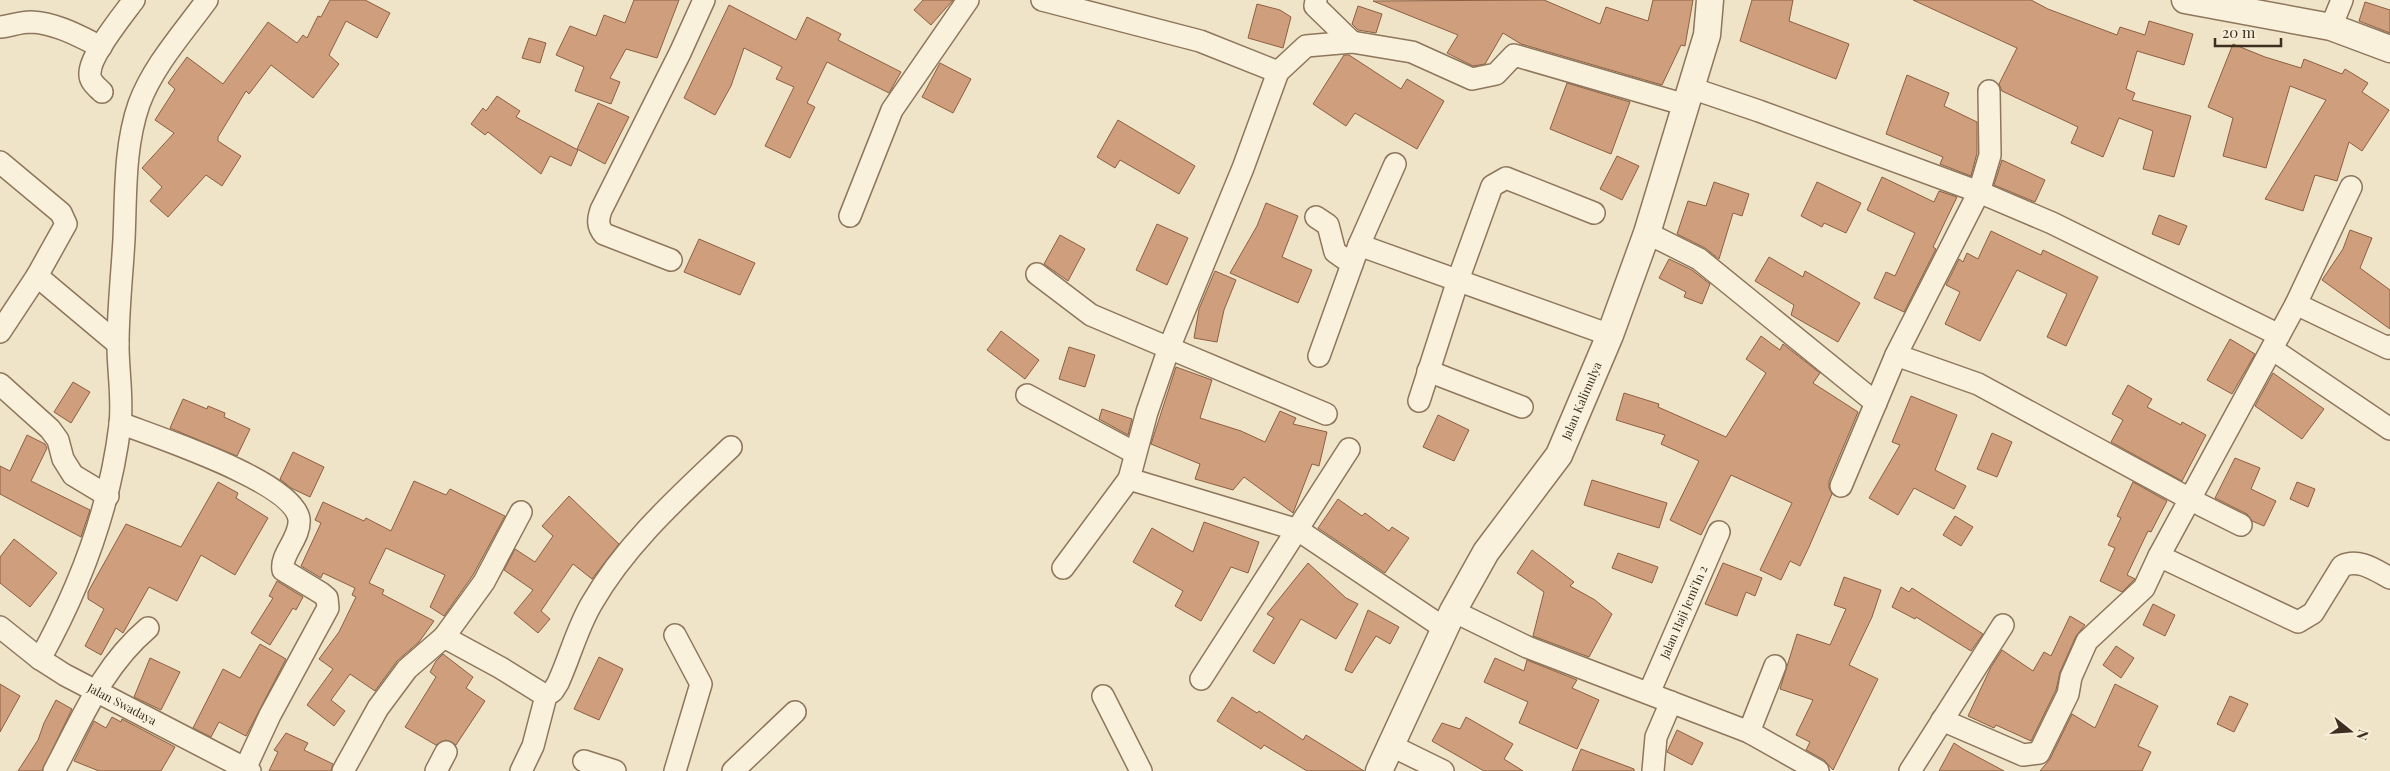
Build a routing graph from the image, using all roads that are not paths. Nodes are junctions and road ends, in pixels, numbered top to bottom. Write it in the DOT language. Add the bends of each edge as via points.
graph roads {
  1 [pos="134,0"];
  2 [pos="207,0"];
  3 [pos="704,0"];
  4 [pos="968,0"];
  5 [pos="1042,0"];
  6 [pos="1316,0"];
  7 [pos="1710,0"];
  8 [pos="2189,0"];
  9 [pos="2342,0"];
  10 [pos="0,26"];
  11 [pos="2331,27"];
  12 [pos="1352,42"];
  13 [pos="101,47"];
  14 [pos="2390,48"];
  15 [pos="1278,72"];
  16 [pos="1989,91"];
  17 [pos="102,92"];
  18 [pos="1688,97"];
  19 [pos="0,162"];
  20 [pos="1395,164"];
  21 [pos="2350,188"];
  22 [pos="1979,192"];
  23 [pos="1594,213"];
  24 [pos="850,216"];
  25 [pos="1316,217"];
  26 [pos="1647,233"];
  27 [pos="1355,254"];
  28 [pos="671,260"];
  29 [pos="1036,274"];
  30 [pos="36,276"];
  31 [pos="1458,280"];
  32 [pos="2296,304"];
  33 [pos="0,332"];
  34 [pos="1610,335"];
  35 [pos="2276,342"];
  36 [pos="118,344"];
  37 [pos="2390,346"];
  38 [pos="1170,348"];
  39 [pos="1896,355"];
  40 [pos="1319,356"];
  41 [pos="1428,371"];
  42 [pos="0,384"];
  43 [pos="1027,395"];
  44 [pos="1418,401"];
  45 [pos="1876,403"];
  46 [pos="1522,407"];
  47 [pos="1326,414"];
  48 [pos="120,423"];
  49 [pos="2390,429"];
  50 [pos="731,448"];
  51 [pos="1349,449"];
  52 [pos="1135,453"];
  53 [pos="1129,479"];
  54 [pos="1841,486"];
  55 [pos="108,496"];
  56 [pos="2189,498"];
  57 [pos="521,512"];
  58 [pos="2241,525"];
  59 [pos="1298,530"];
  60 [pos="1719,532"];
  61 [pos="2159,556"];
  62 [pos="1063,568"];
  63 [pos="2390,578"];
  64 [pos="1448,619"];
  65 [pos="2003,625"];
  66 [pos="0,627"];
  67 [pos="148,628"];
  68 [pos="675,635"];
  69 [pos="444,637"];
  70 [pos="40,660"];
  71 [pos="1775,666"];
  72 [pos="1201,679"];
  73 [pos="94,692"];
  74 [pos="1649,693"];
  75 [pos="546,696"];
  76 [pos="1103,696"];
  77 [pos="1671,702"];
  78 [pos="795,712"];
  79 [pos="1942,720"];
  80 [pos="1749,732"];
  81 [pos="1392,746"];
  82 [pos="446,752"];
  83 [pos="584,761"];
  84 [pos="246,770"];
  85 [pos="54,771"];
  86 [pos="342,771"];
  87 [pos="436,771"];
  88 [pos="521,771"];
  89 [pos="615,771"];
  90 [pos="675,771"];
  91 [pos="733,771"];
  92 [pos="1141,771"];
  93 [pos="1379,771"];
  94 [pos="1442,771"];
  95 [pos="1653,771"];
  96 [pos="1818,771"];
  97 [pos="1910,771"];
  1 -- 13 [label="street"];
  2 -- 36 [label="street" via="162,62 139,105 129,146"];
  3 -- 28 [label="street" via="598,218 604,234"];
  4 -- 24 [label="street" via="892,110"];
  5 -- 15 [label="street" via="1200,41"];
  6 -- 12 [label="street" via="1315,6"];
  7 -- 18 [label="street, Jalan Kalimulya" via="1707,35"];
  8 -- 11 [label="street"];
  9 -- 11 [label="street"];
  10 -- 13 [label="street" via="41,23"];
  11 -- 14 [label="street"];
  12 -- 15 [label="street" via="1306,46"];
  12 -- 18 [label="street" via="1412,52 1472,79 1496,74 1514,55"];
  13 -- 17 [label="street" via="90,73 92,82"];
  15 -- 38 [label="street"];
  16 -- 22 [label="street" via="1990,155"];
  18 -- 22 [label="street" via="1759,111"];
  18 -- 26 [label="street, Jalan Kalimulya"];
  19 -- 30 [label="street" via="65,218 63,231"];
  20 -- 27 [label="street"];
  21 -- 32 [label="street"];
  22 -- 35 [label="street" via="2052,223"];
  22 -- 39 [label="street"];
  23 -- 31 [label="street" via="1506,178 1492,186"];
  25 -- 27 [label="street" via="1328,225 1335,252"];
  26 -- 34 [label="street, Jalan Kalimulya"];
  26 -- 45 [label="street" via="1699,259"];
  27 -- 31 [label="street"];
  27 -- 40 [label="street"];
  29 -- 38 [label="street" via="1091,315"];
  30 -- 33 [label="street"];
  30 -- 36 [label="street"];
  31 -- 34 [label="street"];
  31 -- 41 [label="street"];
  32 -- 35 [label="street"];
  32 -- 37 [label="street" via="2388,348"];
  34 -- 64 [label="street, Jalan Kalimulya" via="1559,455 1486,552"];
  35 -- 49 [label="street"];
  35 -- 56 [label="street"];
  36 -- 48 [label="street"];
  38 -- 47 [label="street"];
  38 -- 52 [label="street"];
  39 -- 45 [label="street"];
  39 -- 56 [label="street" via="1978,384"];
  41 -- 44 [label="street"];
  41 -- 46 [label="street"];
  42 -- 55 [label="street" via="50,429 73,475"];
  43 -- 52 [label="street"];
  45 -- 54 [label="street"];
  48 -- 55 [label="street"];
  48 -- 84 [label="street" via="262,482 277,491 296,510 299,531 284,560 283,570 322,593 327,598 328,608 270,715"];
  50 -- 75 [label="street" via="615,566 591,604 558,683"];
  51 -- 59 [label="street"];
  52 -- 53 [label="street"];
  53 -- 59 [label="street"];
  53 -- 62 [label="street"];
  55 -- 70 [label="street" via="82,571"];
  56 -- 58 [label="street"];
  56 -- 61 [label="street"];
  57 -- 69 [label="street" via="484,582"];
  59 -- 64 [label="street"];
  59 -- 72 [label="street"];
  60 -- 74 [label="street, Jalan Haji Jemi'In 2"];
  61 -- 63 [label="street" via="2298,622 2312,613 2342,566 2350,562"];
  61 -- 79 [label="street" via="2144,588 2087,641 2071,678 2068,694 2040,754 2023,755"];
  64 -- 74 [label="street"];
  64 -- 81 [label="street, Jalan Kalimulya"];
  65 -- 79 [label="street"];
  66 -- 70 [label="street, Jalan Swadaya"];
  67 -- 73 [label="street" via="126,650"];
  68 -- 90 [label="street" via="701,684"];
  69 -- 75 [label="street"];
  69 -- 86 [label="street" via="407,669 378,708"];
  70 -- 73 [label="street, Jalan Swadaya"];
  71 -- 80 [label="street"];
  73 -- 84 [label="street, Jalan Swadaya"];
  73 -- 85 [label="street"];
  74 -- 77 [label="street"];
  75 -- 88 [label="street" via="533,746"];
  76 -- 92 [label="street"];
  77 -- 80 [label="street"];
  77 -- 95 [label="street" via="1656,737"];
  78 -- 91 [label="street"];
  79 -- 97 [label="street"];
  80 -- 96 [label="street"];
  81 -- 93 [label="street, Jalan Kalimulya"];
  81 -- 94 [label="street"];
  82 -- 87 [label="street"];
  83 -- 89 [label="street"];
}
